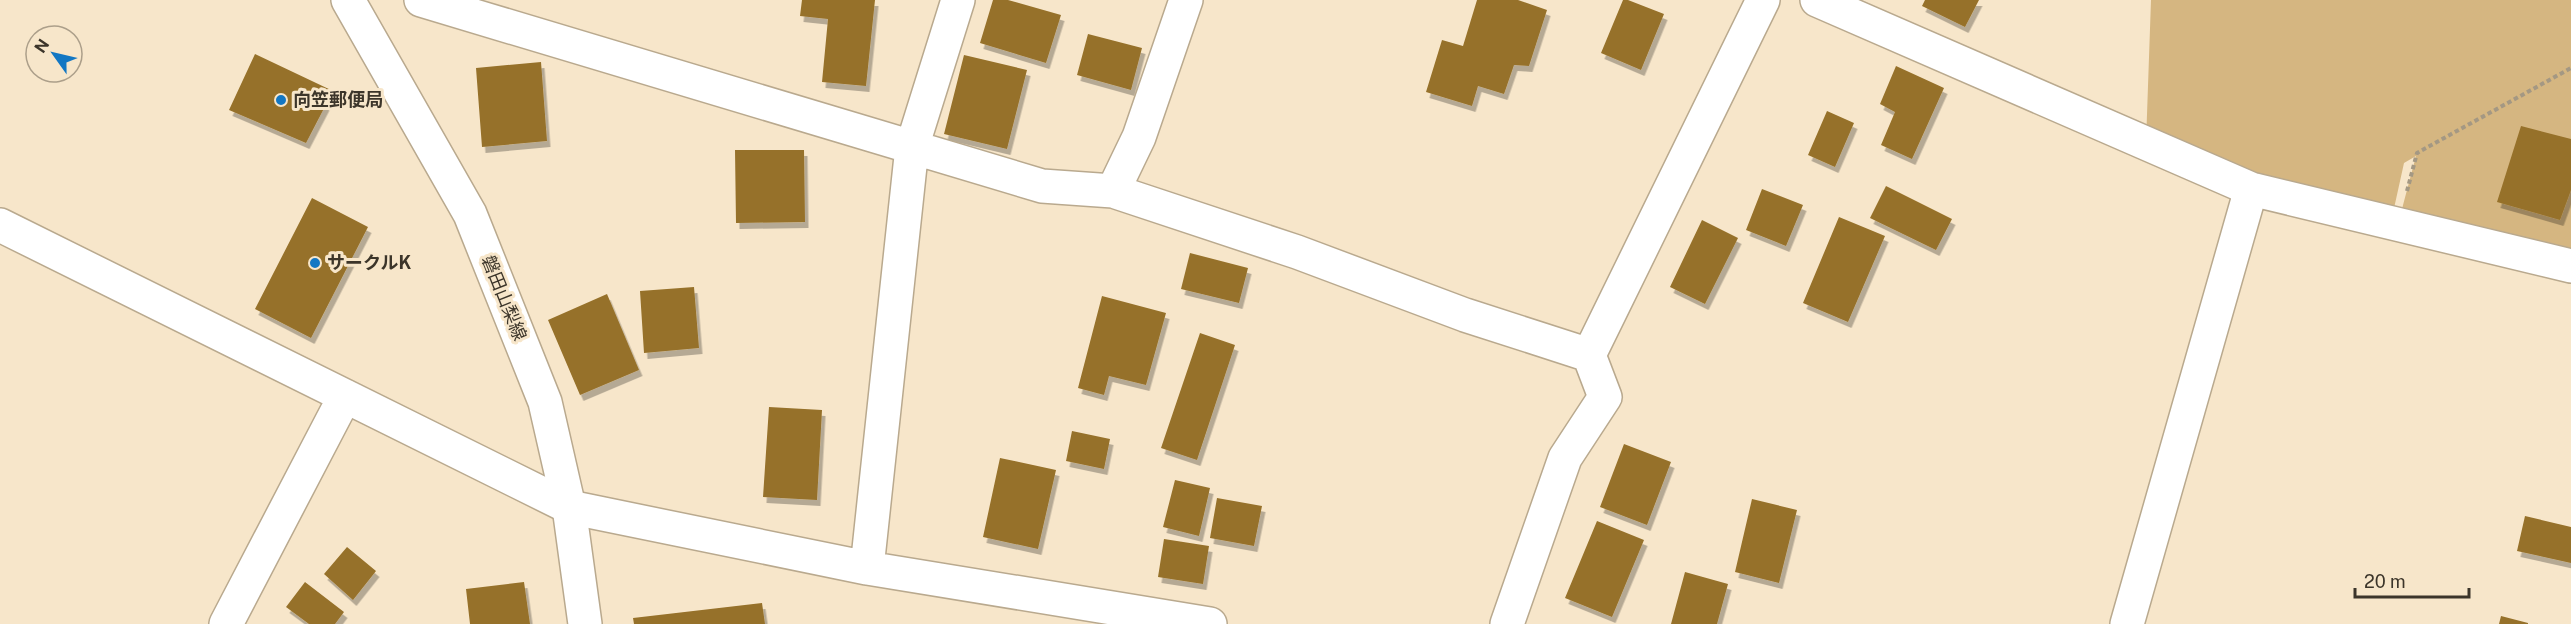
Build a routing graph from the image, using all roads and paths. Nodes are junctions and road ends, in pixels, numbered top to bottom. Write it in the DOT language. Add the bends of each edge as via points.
graph roads {
  1 [pos="348,0"];
  2 [pos="421,0"];
  3 [pos="958,0"];
  4 [pos="1185,0"];
  5 [pos="1763,0"];
  6 [pos="1817,0"];
  7 [pos="2571,68"];
  8 [pos="912,147"];
  9 [pos="2251,189"];
  10 [pos="1113,190"];
  11 [pos="2398,224"];
  12 [pos="0,225"];
  13 [pos="2571,266"];
  14 [pos="1589,355"];
  15 [pos="345,396"];
  16 [pos="569,507"];
  17 [pos="867,568"];
  18 [pos="226,624"];
  19 [pos="585,624"];
  20 [pos="1210,624"];
  21 [pos="1507,624"];
  22 [pos="2127,624"];
  1 -- 16 [label="street, 磐田山梨線" via="470,214 545,402"];
  2 -- 8 [label="street"];
  3 -- 8 [label="street"];
  4 -- 10 [label="street" via="1139,137"];
  5 -- 14 [label="street"];
  6 -- 9 [label="street"];
  7 -- 11 [label="path" via="2417,153"];
  8 -- 10 [label="street" via="1042,186"];
  8 -- 17 [label="street"];
  9 -- 11 [label="street"];
  9 -- 22 [label="street"];
  10 -- 14 [label="street"];
  11 -- 13 [label="street"];
  12 -- 15 [label="street"];
  14 -- 21 [label="street" via="1605,397 1565,458"];
  15 -- 16 [label="street"];
  15 -- 18 [label="street"];
  16 -- 17 [label="street"];
  16 -- 19 [label="street, 磐田山梨線"];
  17 -- 20 [label="street"];
}
